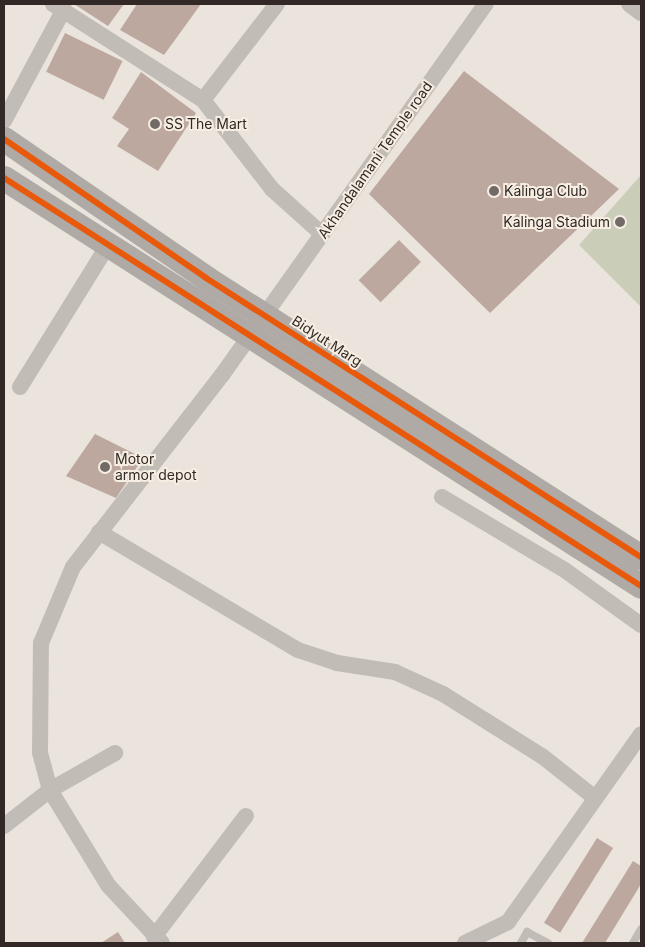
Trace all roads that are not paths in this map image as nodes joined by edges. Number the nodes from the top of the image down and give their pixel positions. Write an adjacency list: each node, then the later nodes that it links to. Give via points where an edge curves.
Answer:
1 (277, 4): 6 (street)
2 (486, 4): 10 (street, Akhandalamani Temple road)
3 (629, 4): 5 (street)
4 (58, 6): 6 (street); 7 (street)
5 (641, 13)
6 (203, 100): 10 (street, via 272,189)
7 (4, 121)
8 (4, 139): 12 (main road, Bidyut Marg)
9 (4, 178): 11 (main road)
10 (322, 234): 12 (street, Akhandalamani Temple road)
11 (108, 245): 13 (main road); 14 (street)
12 (264, 316): 13 (street, Akhandalamani Temple road); 17 (main road, Bidyut Marg)
13 (250, 337): 16 (street, Akhandalamani Temple road); 18 (main road)
14 (20, 387)
15 (442, 497): 19 (street, via 566,572)
16 (98, 532): 22 (street, Akhandalamani Temple road, via 73,567 41,643 40,752); 23 (street, via 298,650 337,663 395,672 436,690 542,756)
17 (641, 557)
18 (641, 586)
19 (641, 625)
20 (641, 734): 23 (street)
21 (115, 753): 22 (street)
22 (50, 790): 25 (street); 27 (street, Akhandalamani Temple road, via 108,885)
23 (594, 797): 28 (street, via 508,922)
24 (246, 816): 27 (street)
25 (4, 826)
26 (641, 930): 31 (lane)
27 (158, 940)
28 (465, 943)
29 (521, 943): 30 (lane, via 527,932)
30 (548, 943)
31 (633, 943)

